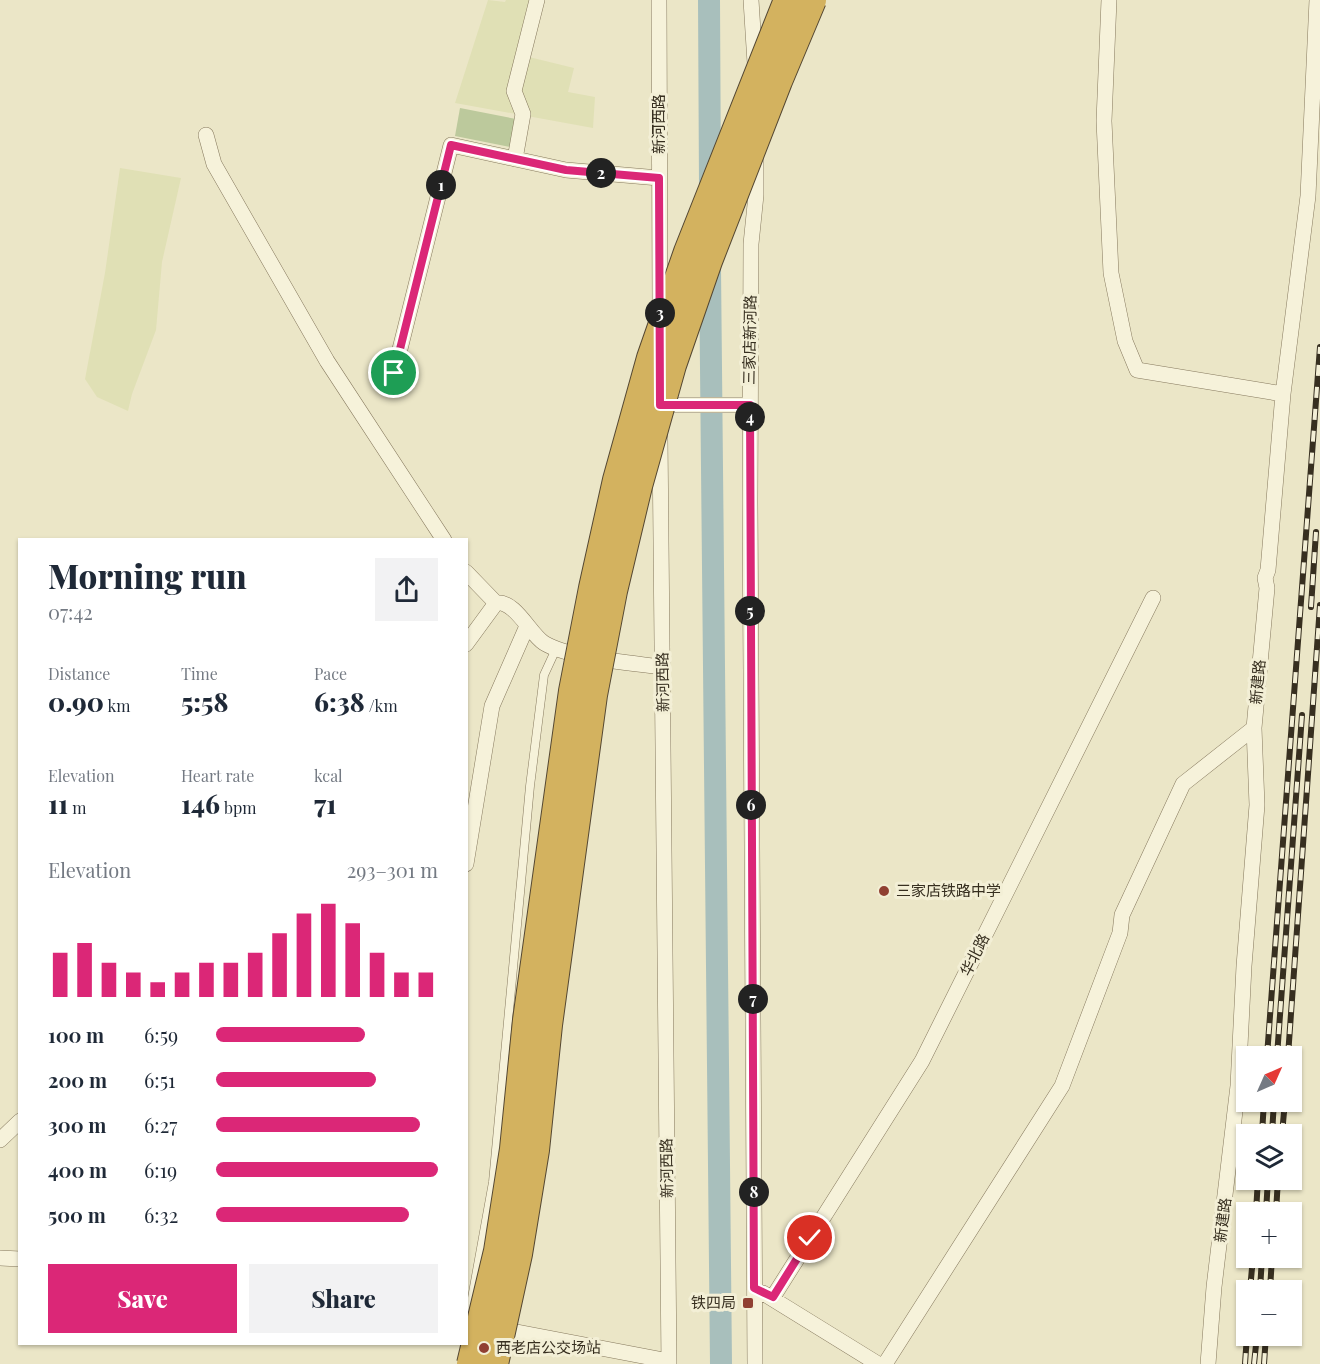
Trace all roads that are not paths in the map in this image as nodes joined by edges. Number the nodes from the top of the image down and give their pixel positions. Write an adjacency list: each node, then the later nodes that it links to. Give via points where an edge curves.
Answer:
1 (537, 0): 9 (street, via 514,91 523,114)
2 (659, 0): 10 (street, 新河西路)
3 (751, 0): 14 (street, 三家店新河路, via 756,195)
4 (788, 0): 35 (highway, bridge, via 688,252 651,358 617,480 573,691 498,1251)
5 (812, 0): 36 (highway, bridge, via 708,261 672,365 613,591 593,695 535,1150)
6 (1108, 0): 12 (street, via 1104,121 1111,273 1125,341 1137,370)
7 (1317, 0): 12 (street, 新建路, via 1308,196)
8 (206, 135): 15 (street, via 214,164 327,361)
9 (515, 159): 10 (street, via 566,170); 11 (street, via 451,145)
10 (659, 178): 13 (street, 新河西路)
11 (394, 373)
12 (1283, 394): 24 (street, 新建路)
13 (660, 405): 14 (street); 23 (street, 新河西路)
14 (750, 405): 31 (street, 三家店新河路)
15 (443, 538)
16 (468, 574): 18 (street)
17 (1153, 598): 32 (street, 华北路, via 922,1061)
18 (496, 603): 19 (street, via 511,608); 20 (street)
19 (527, 626): 21 (street, via 543,643); 25 (street, via 492,706)
20 (468, 641)
21 (556, 649): 22 (street); 33 (lane, via 544,675 493,1182)
22 (604, 658): 23 (street); 26 (lane, via 587,767)
23 (662, 667): 34 (street, 新河西路)
24 (1254, 728): 39 (street, via 1183,784 1122,915 1120,933 1062,1086); 40 (street, 新建路, via 1257,805 1238,1086)
25 (468, 852)
26 (566, 957)
27 (18, 1123): 28 (street)
28 (0, 1140)
29 (0, 1258): 30 (street)
30 (18, 1258)
31 (754, 1288): 32 (street); 37 (street, 三家店新河路)
32 (773, 1297): 38 (street)
33 (468, 1318): 34 (street)
34 (669, 1362)
35 (471, 1364)
36 (494, 1364)
37 (755, 1364)
38 (878, 1364)
39 (885, 1364)
40 (1208, 1364)

